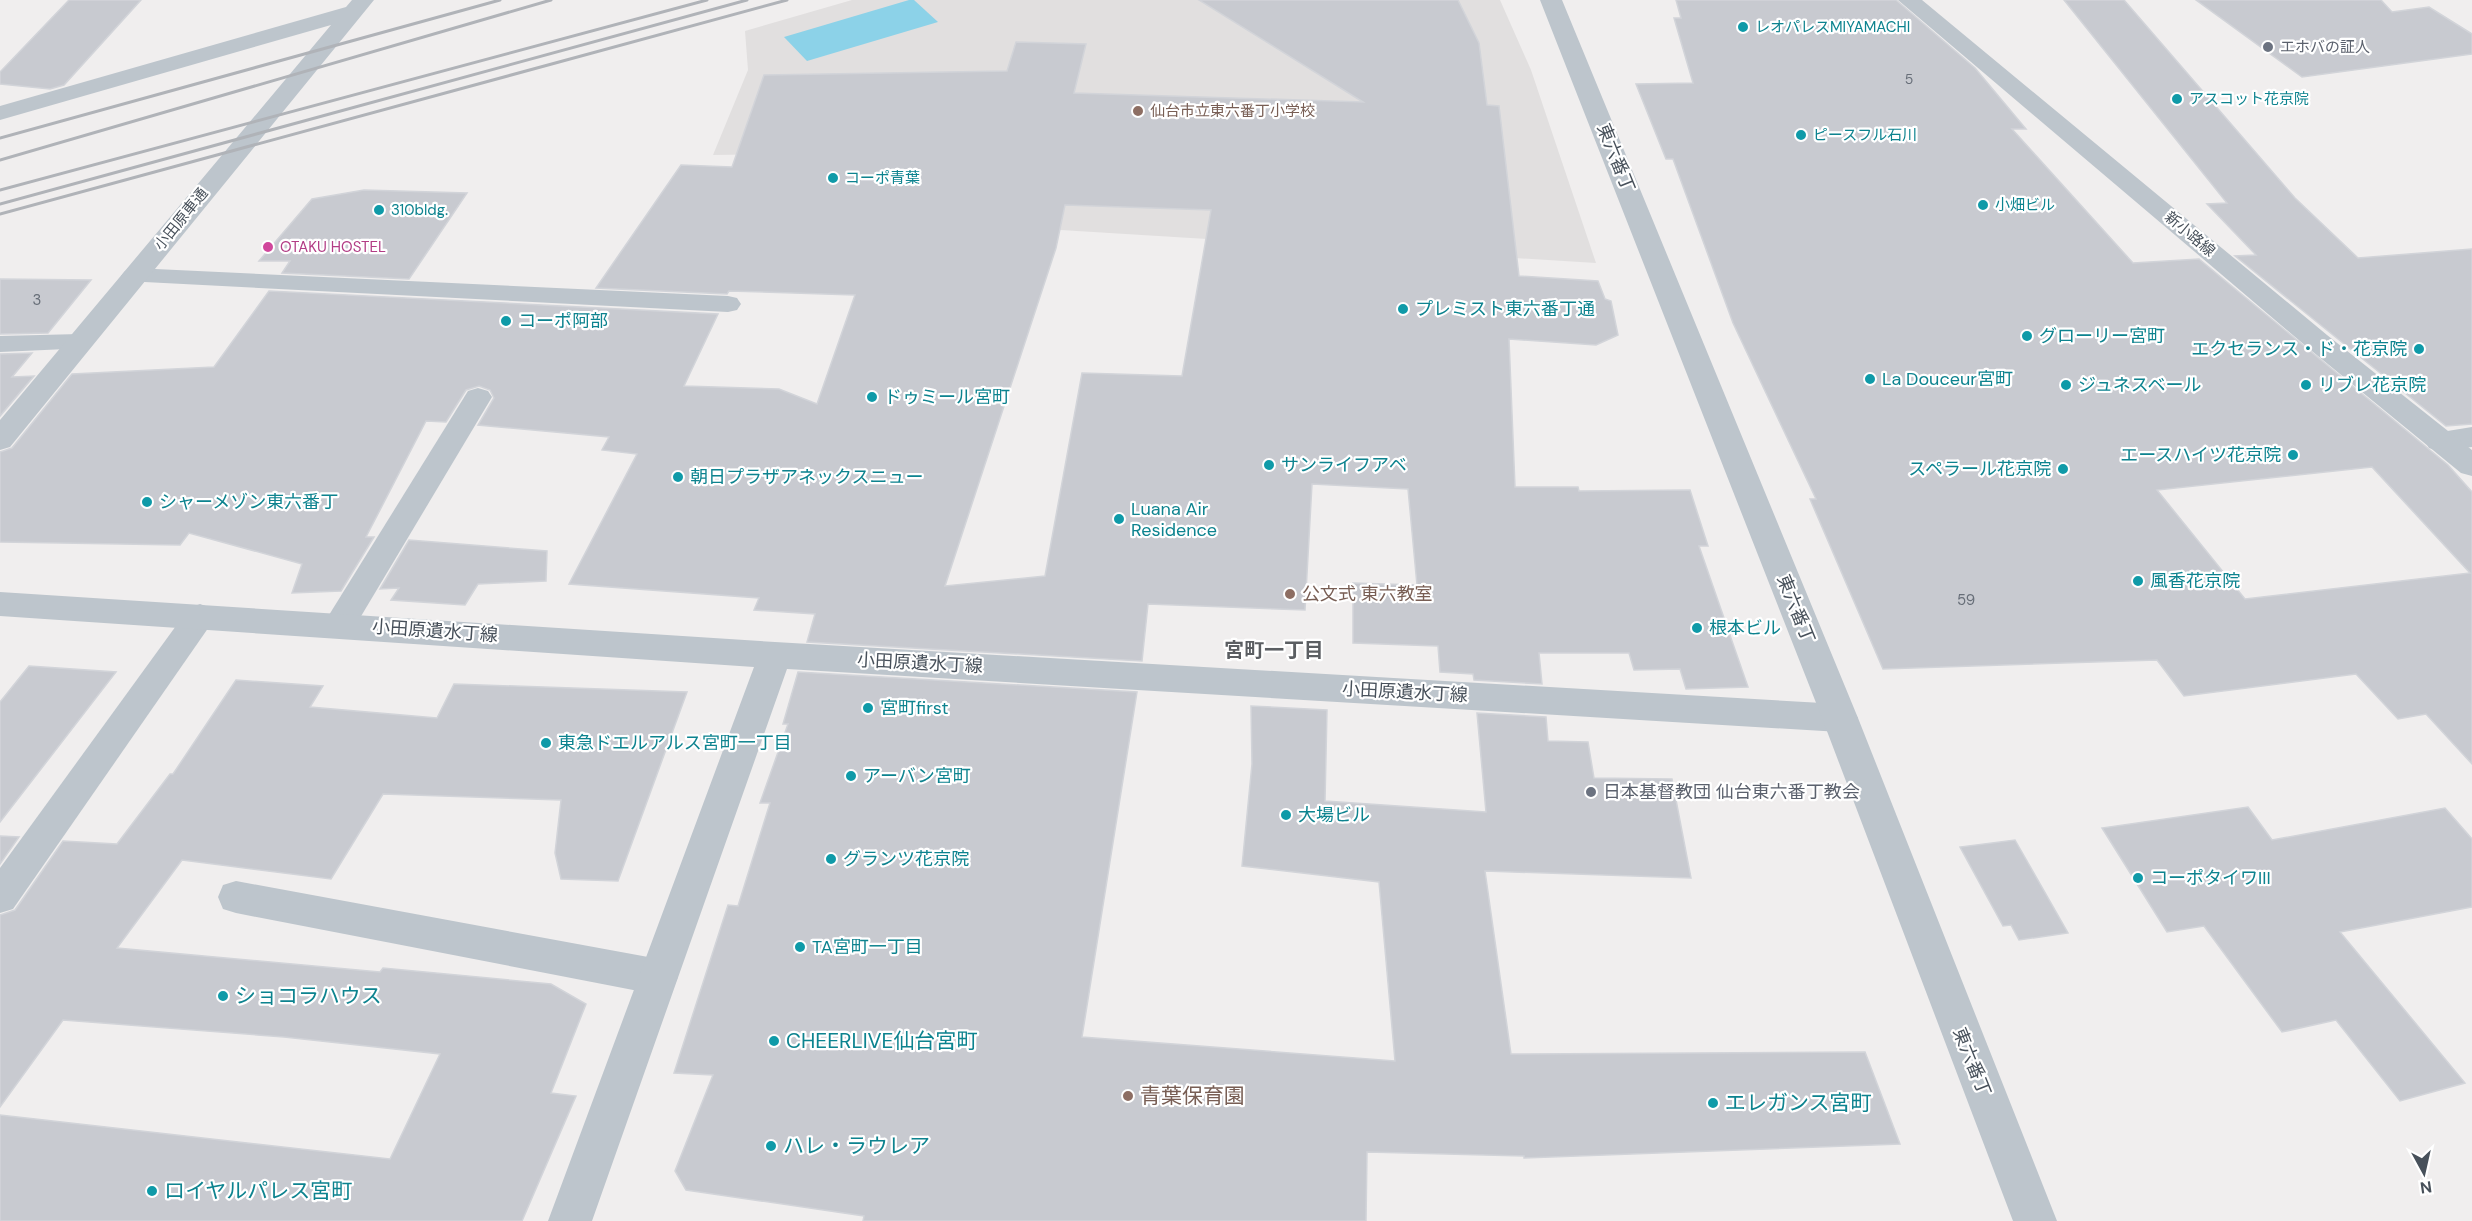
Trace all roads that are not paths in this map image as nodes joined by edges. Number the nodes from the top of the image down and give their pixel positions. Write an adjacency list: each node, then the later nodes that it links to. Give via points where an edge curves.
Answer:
1 (1551, 0): 18 (street, 東六番丁)
2 (1910, 0): 12 (street, 新小路線)
3 (358, 6): 4 (street); 5 (street, 小田原車通)
4 (0, 113)
5 (134, 276): 6 (lane); 7 (street, 小田原車通)
6 (728, 304)
7 (80, 342): 8 (lane); 11 (street, 小田原車通)
8 (0, 344)
9 (478, 397): 16 (lane)
10 (2472, 437): 12 (lane)
11 (0, 440)
12 (2439, 441): 13 (street, 新小路線)
13 (2472, 466)
14 (0, 604): 15 (street, 小田原遺水丁線)
15 (200, 616): 16 (street, 小田原遺水丁線); 19 (lane)
16 (340, 624): 17 (street, 小田原遺水丁線)
17 (776, 655): 18 (street, 小田原遺水丁線); 21 (street)
18 (1840, 718): 23 (street, 東六番丁)
19 (0, 897)
20 (236, 897): 21 (lane)
21 (658, 977): 22 (street)
22 (570, 1221)
23 (2035, 1221)

